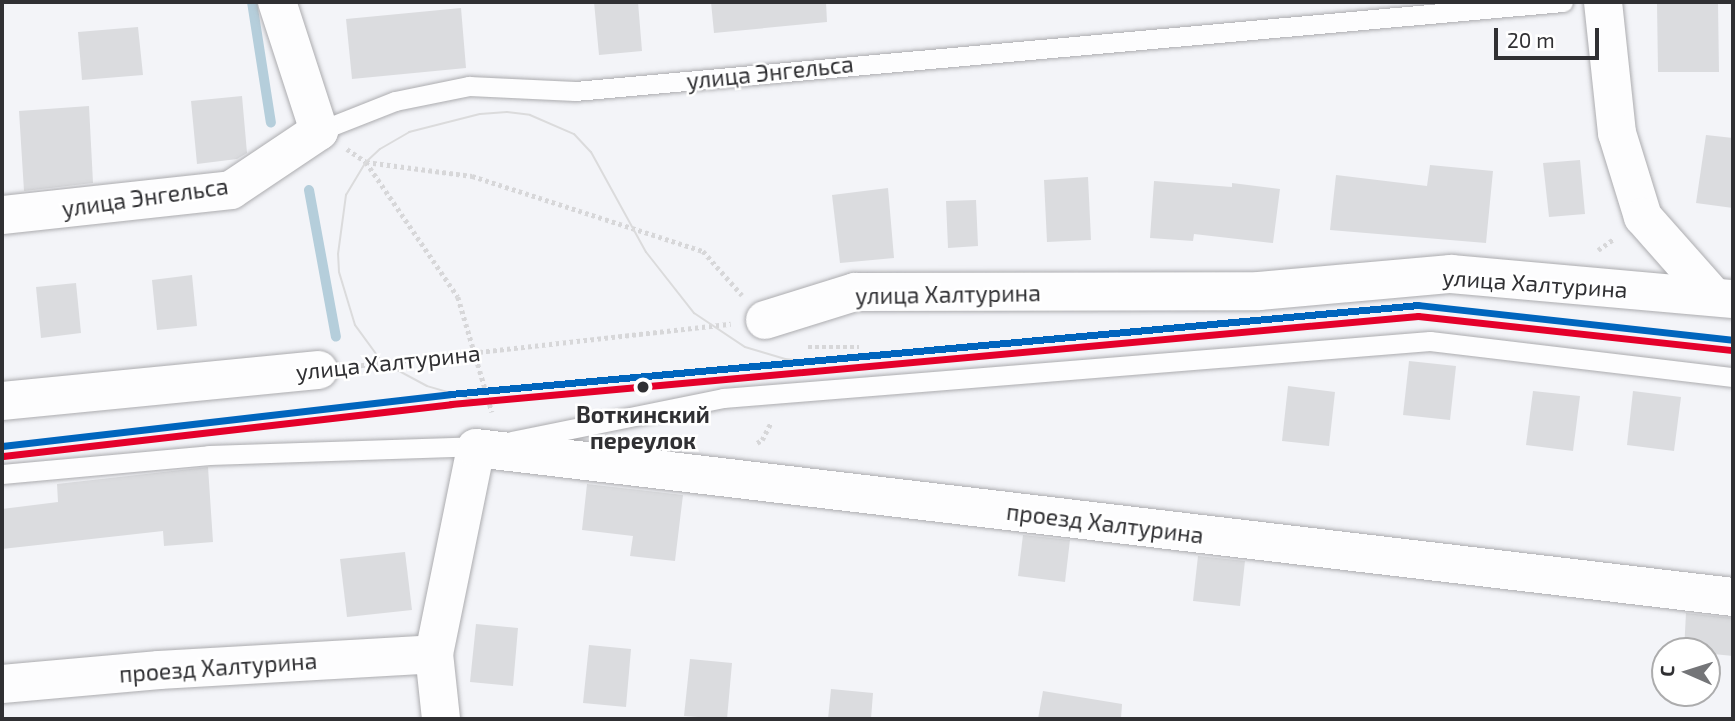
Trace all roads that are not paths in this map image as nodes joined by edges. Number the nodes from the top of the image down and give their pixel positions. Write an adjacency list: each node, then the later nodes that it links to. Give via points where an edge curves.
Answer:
1 (277, 2): 4 (street)
2 (1563, 2): 4 (lane, улица Энгельса, via 575,91 469,86 395,101)
3 (1602, 2): 6 (street, via 1617,133 1643,218)
4 (319, 131): 5 (street, улица Энгельса, via 231,190)
5 (2, 215)
6 (1723, 297): 7 (street, улица Халтурина, via 1451,274 1259,291 855,292)
7 (765, 320)
8 (318, 370): 10 (street, улица Халтурина)
9 (1733, 377): 11 (lane, via 1430,341 723,398)
10 (2, 401)
11 (476, 448): 12 (lane, via 209,455); 13 (street, проезд Халтурина); 14 (street)
12 (2, 474)
13 (1733, 597)
14 (434, 654): 15 (street, проезд Халтурина); 16 (street)
15 (2, 684)
16 (441, 719)

